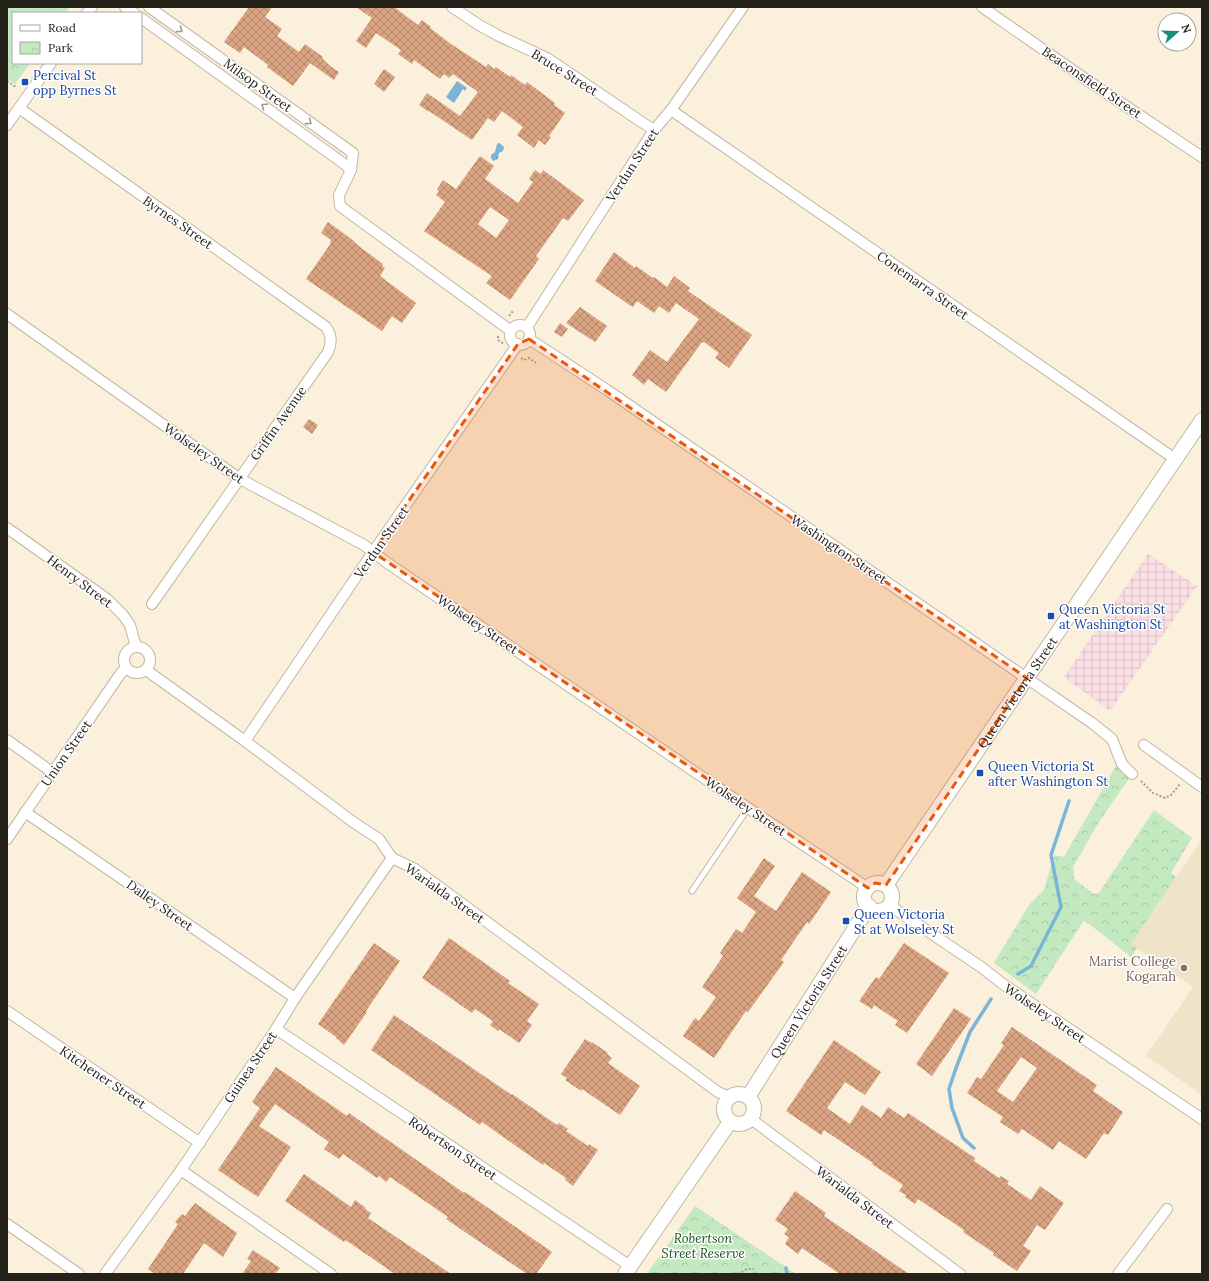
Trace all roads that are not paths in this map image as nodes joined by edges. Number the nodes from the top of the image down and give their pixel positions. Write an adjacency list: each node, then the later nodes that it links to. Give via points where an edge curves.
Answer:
1 (149, 7): 12 (street, Milsop Street, one-way to 12, via 353,154)
2 (452, 7): 10 (street, Bruce Street, via 499,36 547,58)
3 (743, 7): 8 (street, Verdun Street)
4 (982, 7): 11 (street, Beaconsfield Street)
5 (142, 19): 12 (street, Milsop Street, one-way to 5)
6 (50, 64): 7 (street)
7 (19, 108): 9 (street); 16 (street, Byrnes Street, via 326,327)
8 (671, 110): 10 (street, Verdun Street); 20 (street, Conemarra Street)
9 (7, 125)
10 (654, 130): 14 (street, Verdun Street)
11 (1202, 157)
12 (351, 170): 15 (street, Milsop Street, via 339,195 340,206)
13 (7, 314): 21 (street, Wolseley Street)
14 (527, 326): 15 (street, via 516,325); 17 (street, via 530,332)
15 (511, 331): 18 (street, via 510,337)
16 (331, 339): 21 (street, Griffin Avenue, via 328,352)
17 (529, 339): 18 (street, via 524,344); 28 (street, Washington Street)
18 (518, 344): 23 (street, Verdun Street)
19 (1202, 420): 20 (main road, Queen Victoria Street)
20 (1175, 460): 28 (main road, Queen Victoria Street)
21 (240, 479): 23 (street, Wolseley Street); 24 (street, Griffin Avenue)
22 (7, 528): 25 (street, Henry Street, via 107,599 123,614 130,625)
23 (373, 552): 30 (street, Verdun Street); 35 (street, Wolseley Street)
24 (152, 604)
25 (136, 647): 26 (street, via 126,653); 27 (street, via 144,649 149,655 150,663)
26 (126, 668): 27 (street, via 137,674); 32 (street, Union Street)
27 (146, 670): 30 (street, Warialda Street)
28 (1027, 678): 33 (street, Washington Street, via 1111,737 1122,764); 39 (main road, Queen Victoria Street)
29 (7, 740): 32 (street)
30 (245, 741): 38 (street, Warialda Street, via 379,839)
31 (1144, 745): 34 (street)
32 (52, 772): 36 (street, Union Street)
33 (1132, 774)
34 (1202, 787)
35 (748, 808): 40 (street, Wolseley Street); 41 (lane)
36 (25, 812): 37 (street, Union Street); 44 (street, Dalley Street)
37 (7, 839)
38 (392, 858): 44 (street, Guinea Street); 47 (street, Warialda Street, via 415,869 718,1092)
39 (886, 886): 40 (main road, via 878,883); 42 (main road, via 892,894)
40 (868, 888): 43 (main road, via 865,898)
41 (692, 891)
42 (889, 905): 43 (main road, via 878,910); 50 (street, Wolseley Street)
43 (869, 906): 48 (main road, Queen Victoria Street)
44 (295, 998): 46 (street, Guinea Street)
45 (7, 1011): 52 (street, Kitchener Street)
46 (276, 1029): 52 (street, Guinea Street); 56 (street, Robertson Street)
47 (729, 1097): 48 (main road, via 734,1094); 51 (main road, via 723,1109)
48 (748, 1097): 49 (main road, via 754,1105)
49 (751, 1119): 51 (main road, via 740,1125); 60 (street, Warialda Street)
50 (1202, 1119)
51 (730, 1122): 56 (main road)
52 (200, 1143): 53 (street, Guinea Street)
53 (181, 1170): 57 (street); 59 (street, Guinea Street)
54 (1167, 1209): 61 (street)
55 (7, 1224): 58 (street)
56 (628, 1270)
57 (324, 1272)
58 (79, 1274)
59 (105, 1274)
60 (960, 1274)
61 (1118, 1274)

